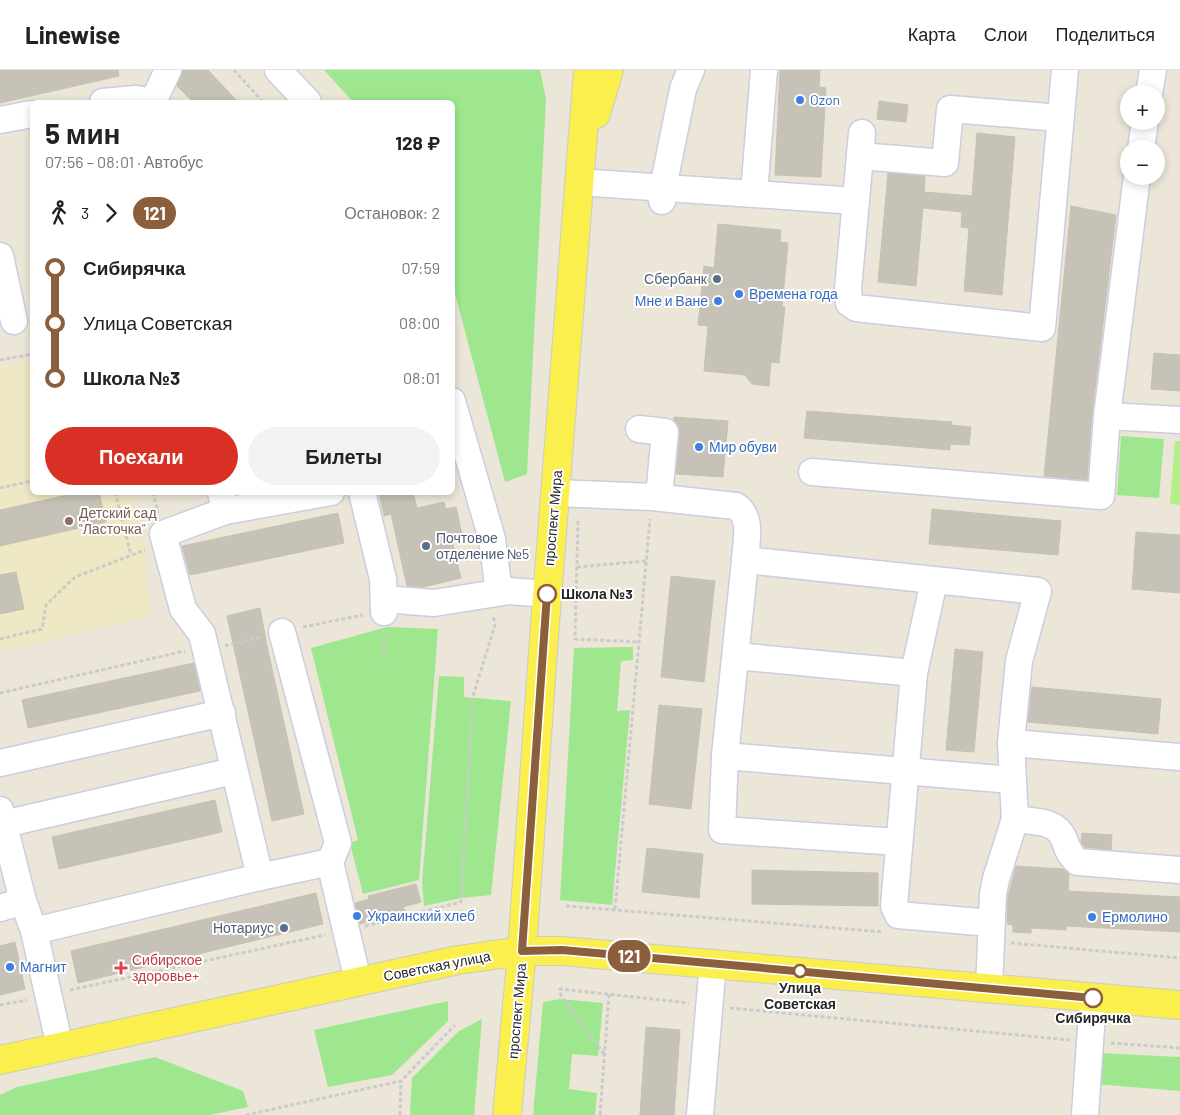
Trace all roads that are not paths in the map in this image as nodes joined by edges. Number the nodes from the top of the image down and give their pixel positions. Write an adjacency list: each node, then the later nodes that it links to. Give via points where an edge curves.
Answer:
1 (168, 70): 13 (lane)
2 (278, 70): 14 (lane)
3 (570, 70): 18 (main road)
4 (588, 70): 18 (main road, проспект Мира)
5 (609, 70): 18 (main road)
6 (691, 70): 21 (lane, via 683,89)
7 (764, 70): 20 (lane)
8 (1065, 70): 16 (lane)
9 (1153, 70): 10 (lane)
10 (1150, 85)
11 (125, 100): 12 (lane)
12 (142, 100)
13 (154, 100)
14 (306, 100)
15 (30, 114): 17 (lane)
16 (1060, 118): 22 (lane, via 950,109 945,163 861,144); 22 (lane, via 1042,328 856,308 848,303)
17 (0, 120)
18 (579, 176): 21 (lane); 30 (main road, проспект Мира)
19 (1135, 185): 26 (lane)
20 (754, 193): 21 (lane); 22 (lane)
21 (662, 195)
22 (856, 201)
23 (0, 256): 24 (lane)
24 (14, 321)
25 (455, 411): 37 (lane, via 492,538)
26 (1107, 416): 27 (lane); 29 (lane, via 1101,496)
27 (1180, 420)
28 (639, 429): 33 (lane, via 665,432)
29 (812, 472)
30 (556, 493): 33 (lane); 38 (main road, проспект Мира)
31 (299, 495): 34 (lane)
32 (363, 495): 37 (lane, via 383,579 384,606 434,603)
33 (656, 497): 35 (lane, via 736,506 748,520)
34 (223, 502): 42 (lane, via 163,534 183,609 202,634)
35 (745, 560): 36 (lane); 40 (lane)
36 (934, 581): 41 (lane); 43 (lane, via 1038,591 1018,661)
37 (493, 593): 38 (lane)
38 (547, 594): 59 (main road, проспект Мира)
39 (282, 632): 53 (lane, via 338,843)
40 (736, 656): 41 (lane); 44 (lane)
41 (914, 673): 48 (lane)
42 (222, 713): 46 (lane); 47 (lane)
43 (1011, 743): 45 (lane); 49 (lane)
44 (725, 756): 48 (lane); 52 (lane, via 722,830)
45 (1180, 757)
46 (0, 763)
47 (233, 771): 50 (lane); 55 (lane)
48 (905, 771): 49 (lane); 52 (lane)
49 (1012, 780): 51 (lane)
50 (2, 817): 56 (lane)
51 (1014, 819): 54 (lane, via 1052,824 1061,832 1070,856 1078,862); 58 (lane, via 996,879)
52 (898, 842): 58 (lane, via 894,906 898,915)
53 (330, 862): 55 (lane); 61 (lane)
54 (1180, 870)
55 (260, 877): 57 (lane)
56 (11, 904): 57 (lane)
57 (34, 930): 65 (lane)
58 (991, 932): 62 (lane)
59 (522, 951): 60 (main road, Советская улица, via 562,950); 61 (main road, Советская улица, via 458,960); 67 (main road, проспект Мира)
60 (712, 963): 62 (main road, Советская улица); 68 (lane)
61 (358, 981): 65 (main road, Советская улица)
62 (989, 988): 63 (main road, Советская улица)
63 (1093, 998): 64 (main road, Советская улица); 69 (lane)
64 (1180, 1005)
65 (60, 1047): 66 (main road, Советская улица)
66 (0, 1060)
67 (507, 1115)
68 (700, 1115)
69 (1085, 1115)

